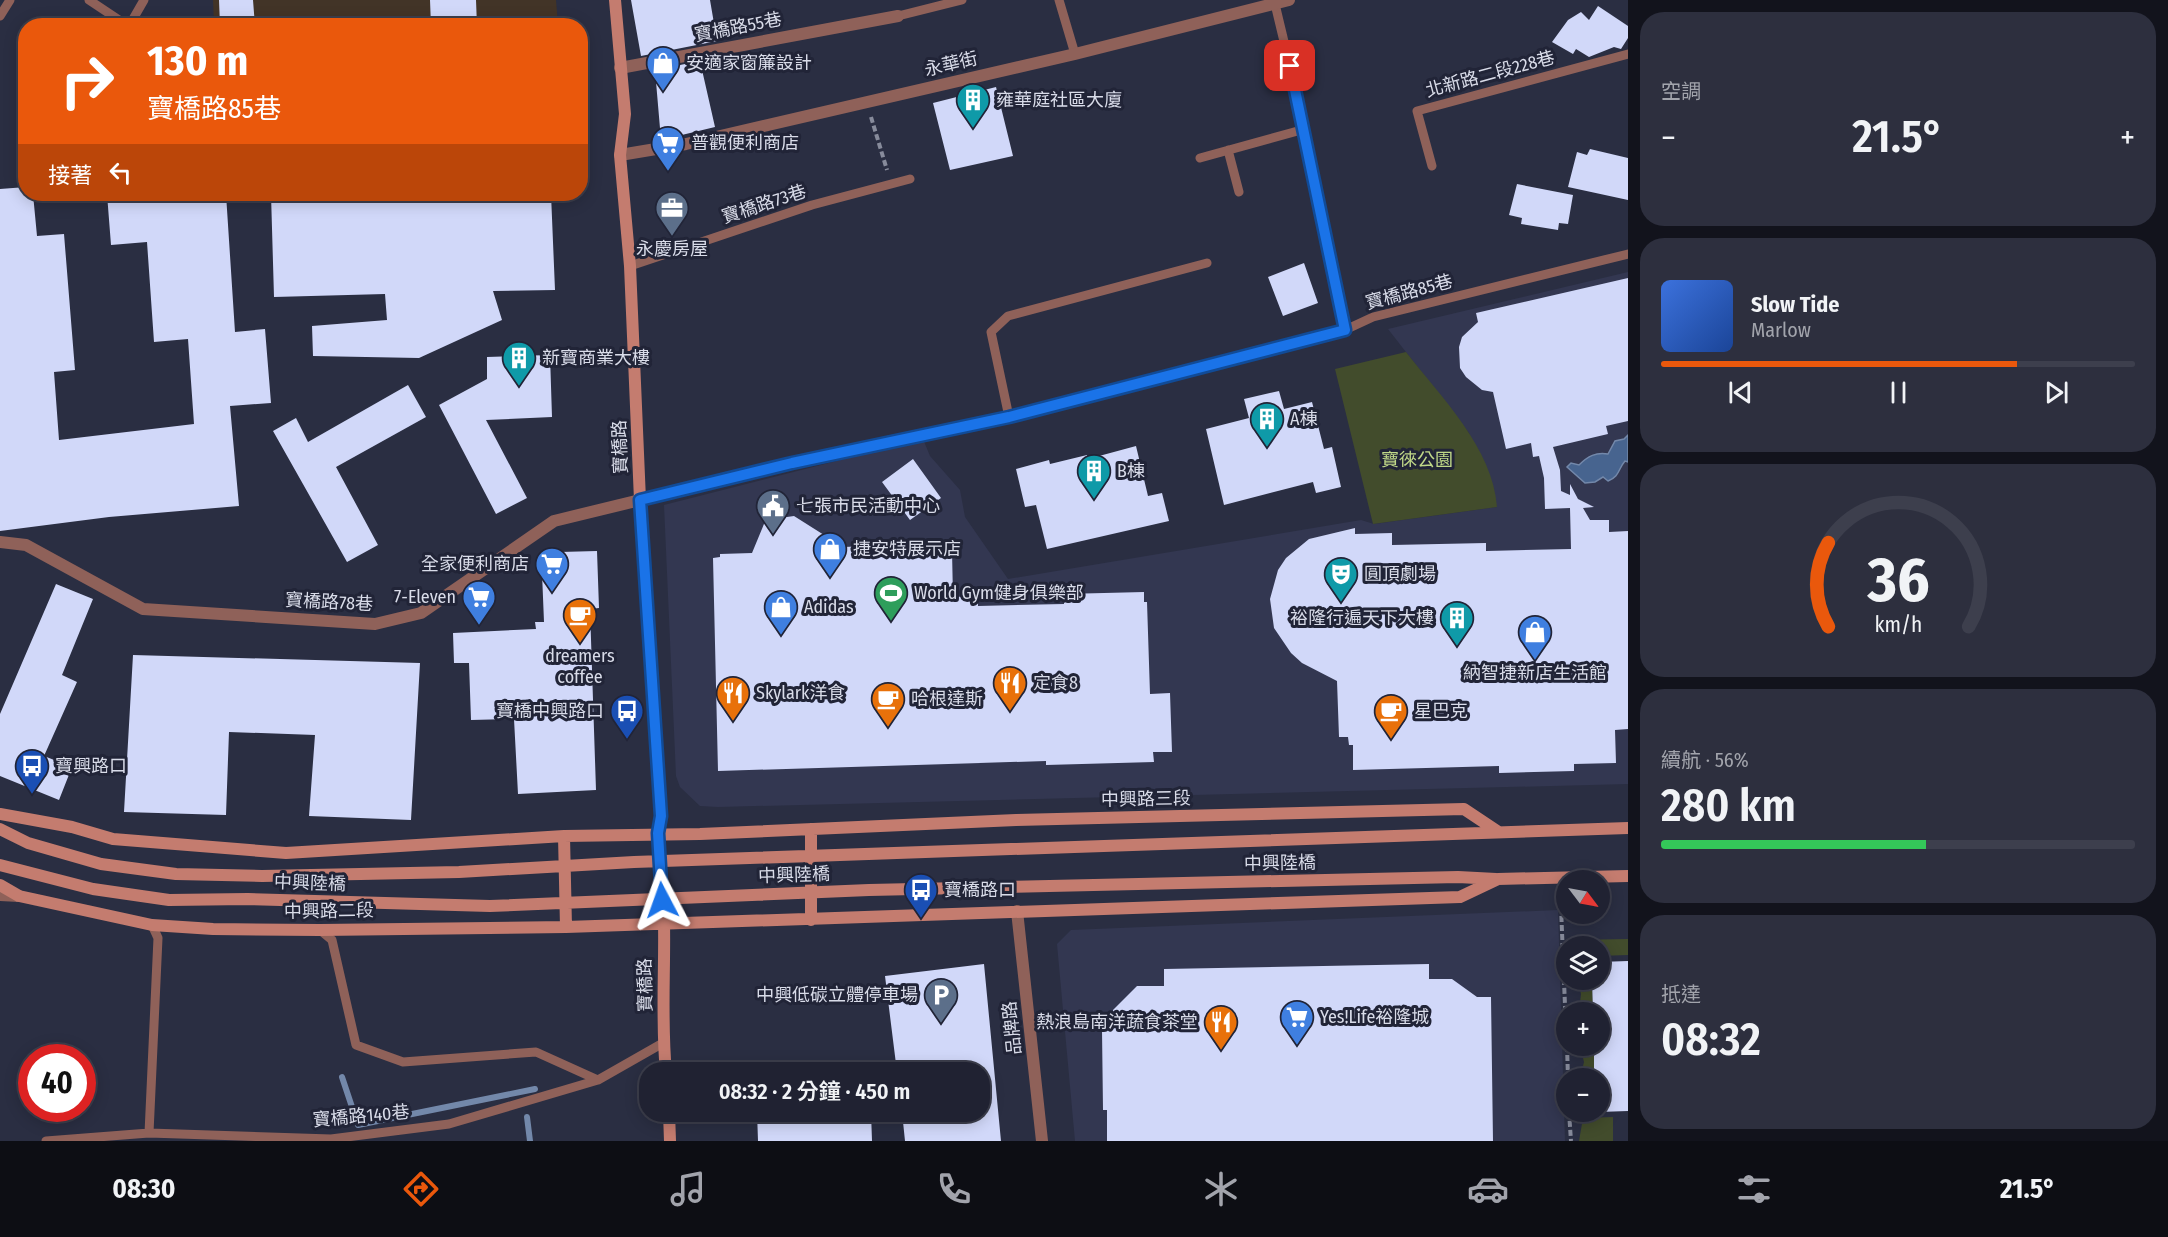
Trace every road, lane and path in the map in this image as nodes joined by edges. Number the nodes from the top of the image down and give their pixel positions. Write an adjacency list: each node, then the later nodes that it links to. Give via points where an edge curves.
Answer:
1 (10, 0): 9 (lane)
2 (89, 0): 11 (lane)
3 (144, 0): 12 (lane)
4 (615, 0): 15 (street, 寶橋路)
5 (962, 0): 10 (lane)
6 (1059, 0): 13 (lane)
7 (1289, 0): 8 (street, 永華街)
8 (1275, 4): 13 (street, 永華街); 17 (lane)
9 (0, 16)
10 (898, 16): 15 (street, 寶橋路55巷)
11 (116, 18)
12 (133, 18)
13 (1075, 54): 16 (street, 永華街)
14 (1628, 54): 21 (lane, 北新路二段228巷, via 1417,111)
15 (620, 68): 19 (street, 寶橋路, via 625,114)
16 (866, 102): 19 (street, 永華街, via 686,144); 23 (path)
17 (1305, 129): 18 (lane); 28 (lane)
18 (1228, 150): 20 (lane); 24 (lane)
19 (620, 155): 27 (street, 寶橋路)
20 (1200, 158)
21 (1432, 166)
22 (910, 179): 23 (lane, 寶橋路73巷)
23 (891, 185): 27 (lane, 寶橋路73巷, via 812,205)
24 (1239, 192)
25 (1628, 254): 28 (lane, 寶橋路85巷, via 1373,316)
26 (1207, 263): 29 (lane, via 1008,316 991,332)
27 (630, 266): 30 (street, 寶橋路)
28 (1345, 330): 29 (lane, 寶橋路85巷)
29 (1009, 417): 30 (lane, 寶橋路85巷)
30 (640, 500): 31 (street, 寶橋路78巷, via 554,521 421,613 375,624 144,609 26,545); 37 (street, 寶橋路, via 661,816)
31 (0, 542)
32 (0, 814): 38 (street, via 72,827 113,840 286,853)
33 (1628, 828): 36 (street)
34 (0, 829): 36 (street, 中興陸橋, via 28,843 101,864 187,875 262,876 459,872 634,862)
35 (811, 829): 36 (street, 中興路三段, via 1464,809); 37 (street, 中興路三段); 46 (street)
36 (1497, 831)
37 (658, 833): 38 (street); 47 (street, 寶橋路)
38 (564, 836): 50 (street)
39 (0, 865): 41 (street, 中興陸橋, via 93,889 169,900 490,906 869,890)
40 (1628, 876): 41 (street)
41 (1498, 879): 45 (street, via 1460,897)
42 (0, 885): 44 (street, 中興路二段)
43 (0, 895): 44 (street)
44 (19, 896): 49 (street, 中興路二段)
45 (1017, 911): 46 (street); 61 (street, 品牌路)
46 (811, 920): 47 (street)
47 (664, 923): 50 (street, 中興路二段); 53 (street, 寶橋路)
48 (1562, 924): 52 (path)
49 (152, 925): 51 (street, 中興路二段); 58 (lane, via 158,938)
50 (566, 927): 51 (street, 中興路二段)
51 (320, 930): 55 (lane, via 332,940 356,1045 403,1062 536,1052)
52 (1565, 1002)
53 (663, 1043): 54 (street, 寶橋路); 55 (lane, 寶橋路140巷)
54 (665, 1062)
55 (598, 1080): 58 (lane, 寶橋路140巷, via 449,1124 331,1139)
56 (669, 1122): 60 (street)
57 (1570, 1122): 62 (path)
58 (149, 1133): 59 (lane, 寶橋路140巷)
59 (46, 1141)
60 (670, 1141)
61 (1042, 1141)
62 (1571, 1141)

